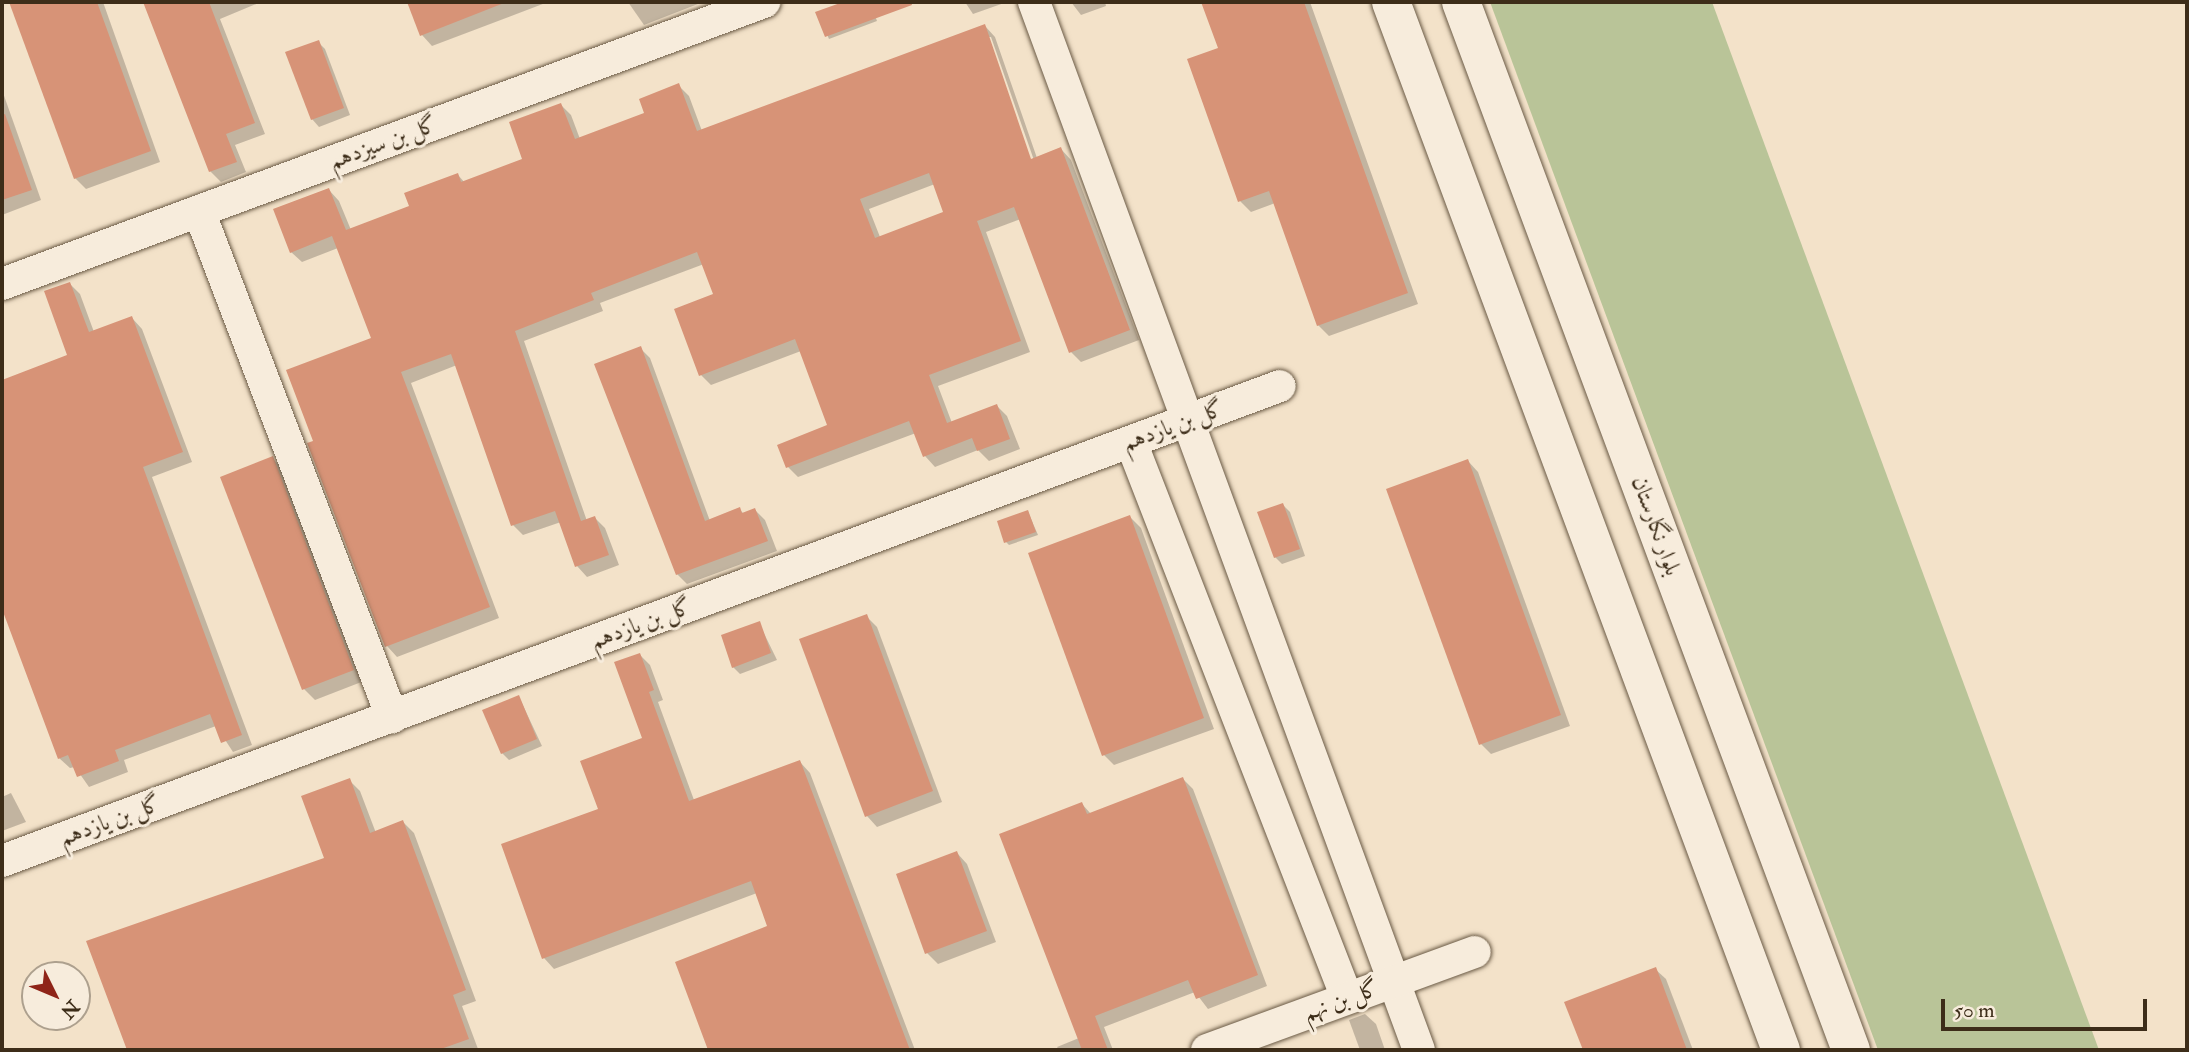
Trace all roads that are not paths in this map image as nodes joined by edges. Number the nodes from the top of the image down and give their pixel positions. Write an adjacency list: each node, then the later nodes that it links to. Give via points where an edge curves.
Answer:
1 (764, 2): 5 (street, گل بن سیزدهم)
2 (1034, 2): 8 (street)
3 (1391, 2): 17 (street)
4 (1461, 2): 18 (street, بلوار نگارستان)
5 (199, 211): 6 (street, گل بن سیزدهم); 10 (street)
6 (2, 284)
7 (1280, 386): 8 (street, گل بن یازدهم)
8 (1189, 421): 9 (street, گل بن یازدهم); 13 (street)
9 (1131, 442): 10 (street, گل بن یازدهم); 14 (street)
10 (392, 717): 11 (street, گل بن یازدهم)
11 (2, 861)
12 (1475, 952): 13 (street, گل بن نهم)
13 (1394, 981): 14 (street, گل بن نهم); 16 (street)
14 (1347, 998): 15 (street, گل بن نهم)
15 (1207, 1050)
16 (1419, 1050)
17 (1781, 1050)
18 (1851, 1050)

